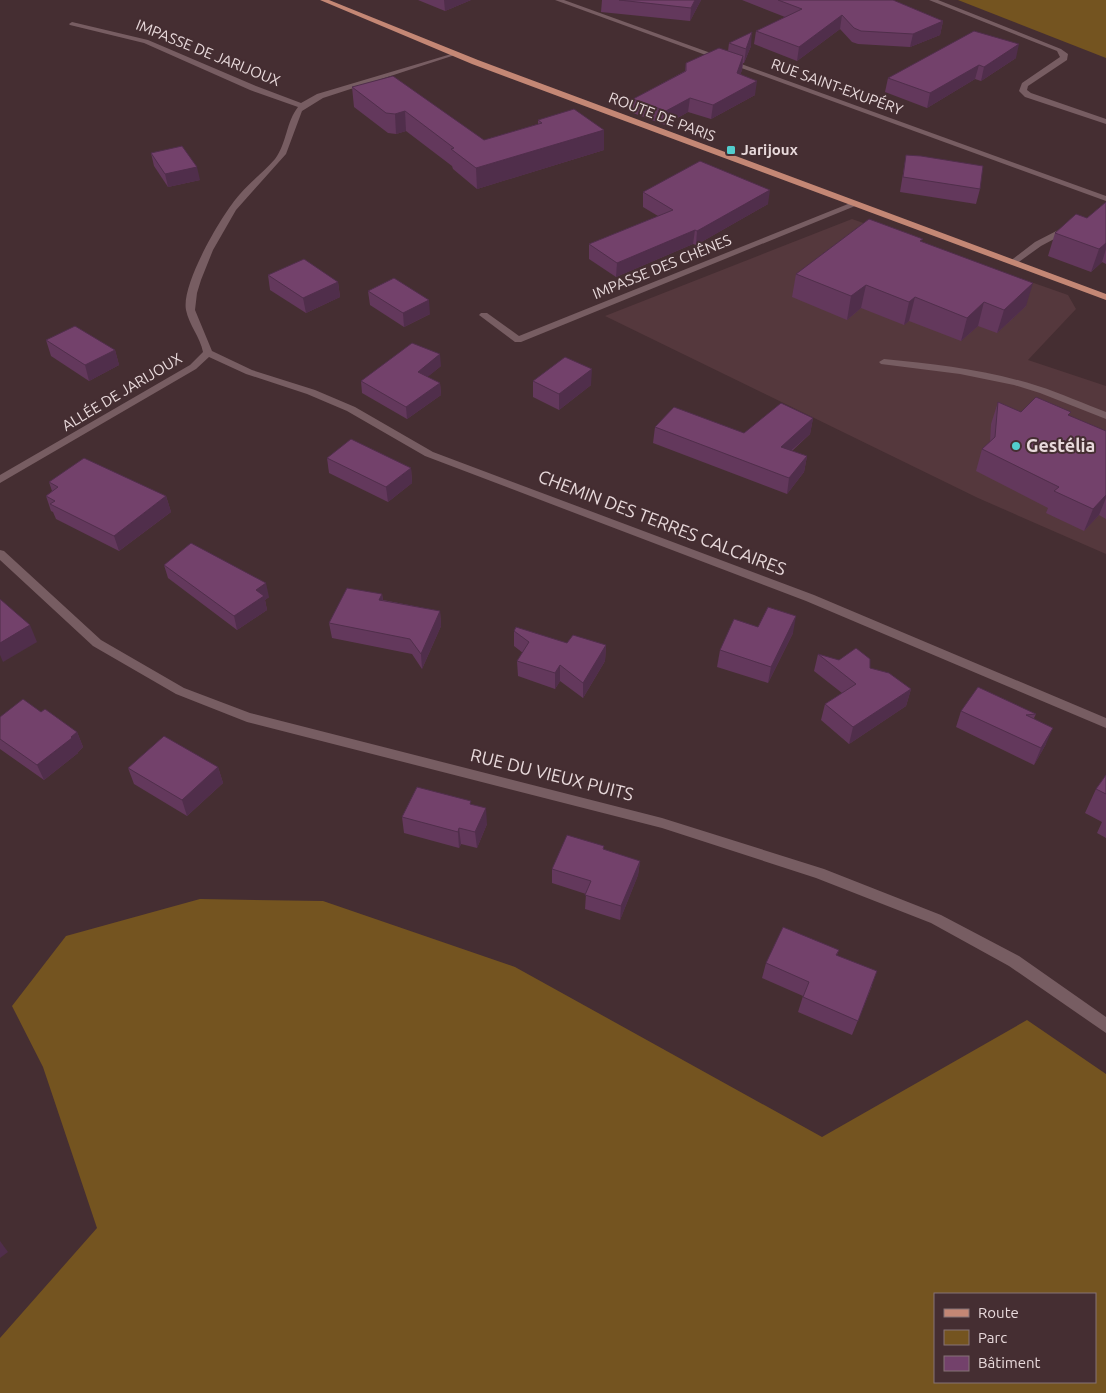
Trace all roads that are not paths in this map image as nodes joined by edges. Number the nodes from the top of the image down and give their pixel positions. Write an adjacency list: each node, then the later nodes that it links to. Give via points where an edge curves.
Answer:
1 (323, 0): 5 (main road, ROUTE DE PARIS)
2 (558, 0): 8 (street, RUE SAINT-EXUPÉRY)
3 (932, 0): 7 (street, via 1059,50 1064,58 1025,85 1023,91)
4 (72, 24): 6 (street, IMPASSE DE JARIJOUX, via 146,41)
5 (456, 53): 6 (street, via 320,96); 9 (main road, ROUTE DE PARIS)
6 (303, 106): 14 (street, ALLÉE DE JARIJOUX, via 281,155 238,201 193,287 190,306)
7 (1106, 122)
8 (1106, 199)
9 (856, 204): 11 (main road, ROUTE DE PARIS); 13 (street, IMPASSE DES CHÊNES, via 518,340)
10 (1080, 222): 11 (street, via 1038,244)
11 (1013, 262): 12 (main road, ROUTE DE PARIS)
12 (1106, 297)
13 (484, 315)
14 (208, 353): 17 (street, ALLÉE DE JARIJOUX, via 193,366); 19 (street, CHEMIN DES TERRES CALCAIRES, via 249,372 351,409 429,454 810,598)
15 (884, 362): 16 (street, via 996,378 1035,388)
16 (1106, 416)
17 (0, 480)
18 (0, 554): 20 (street, RUE DU VIEUX PUITS, via 97,643 180,691 247,716 662,823 819,872 954,928 1014,961)
19 (1106, 723)
20 (1106, 1026)

